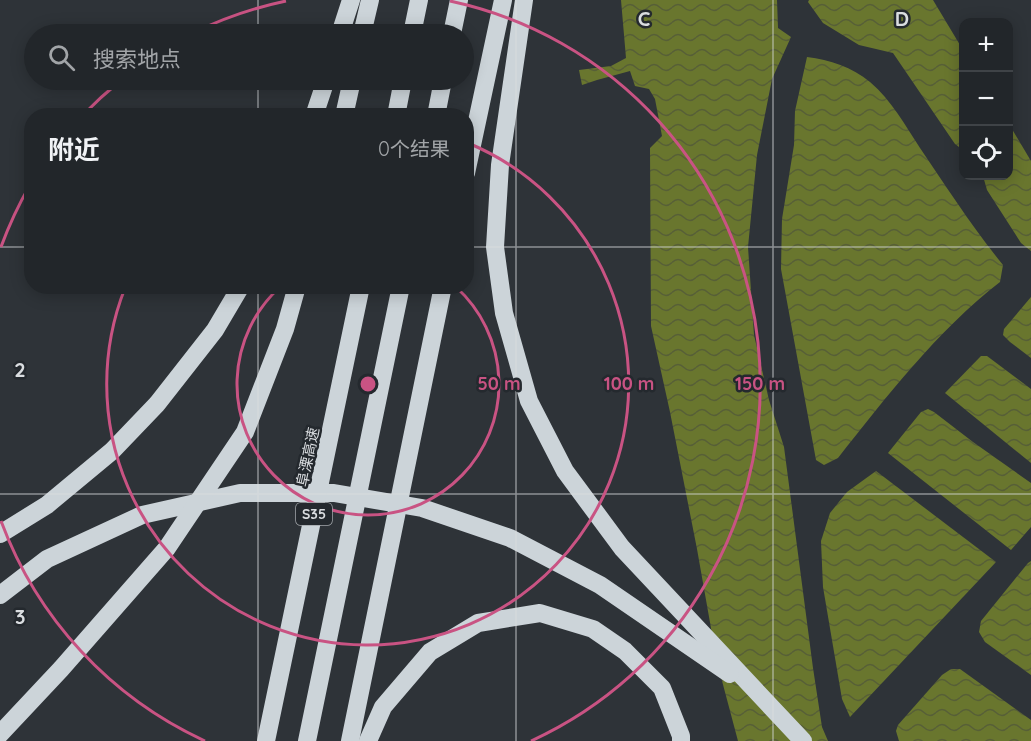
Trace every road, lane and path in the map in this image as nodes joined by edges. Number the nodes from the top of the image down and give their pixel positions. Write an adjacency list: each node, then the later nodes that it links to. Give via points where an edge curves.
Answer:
1 (351, 0): 7 (highway)
2 (370, 0): 8 (highway)
3 (419, 0): 9 (highway)
4 (459, 0): 10 (highway)
5 (502, 0): 19 (highway)
6 (524, 0): 27 (highway, via 500,165 495,247 504,313 529,401 565,471 622,548)
7 (343, 24)
8 (364, 24)
9 (414, 24)
10 (454, 24)
11 (323, 90): 15 (highway)
12 (350, 90): 16 (highway)
13 (401, 90): 17 (highway)
14 (441, 90): 18 (highway)
15 (317, 108)
16 (346, 108)
17 (398, 108)
18 (438, 108)
19 (474, 137)
20 (237, 294): 25 (highway, via 215,330 157,404 112,451 47,505)
21 (295, 294): 28 (highway, bridge, via 245,432 167,548)
22 (359, 294): 29 (highway, 阜溧高速 / S35, bridge)
23 (399, 294): 30 (highway, S35, bridge)
24 (441, 294): 31 (highway, bridge)
25 (0, 534)
26 (0, 595): 27 (highway, via 47,559 142,515 240,493 334,493 422,508 510,538 600,585)
27 (759, 694): 34 (highway)
28 (0, 734)
29 (266, 741)
30 (307, 741)
31 (350, 741)
32 (368, 741): 33 (highway, via 383,707 430,652 478,623 540,613 593,629 625,651 662,688)
33 (681, 741)
34 (803, 741)

